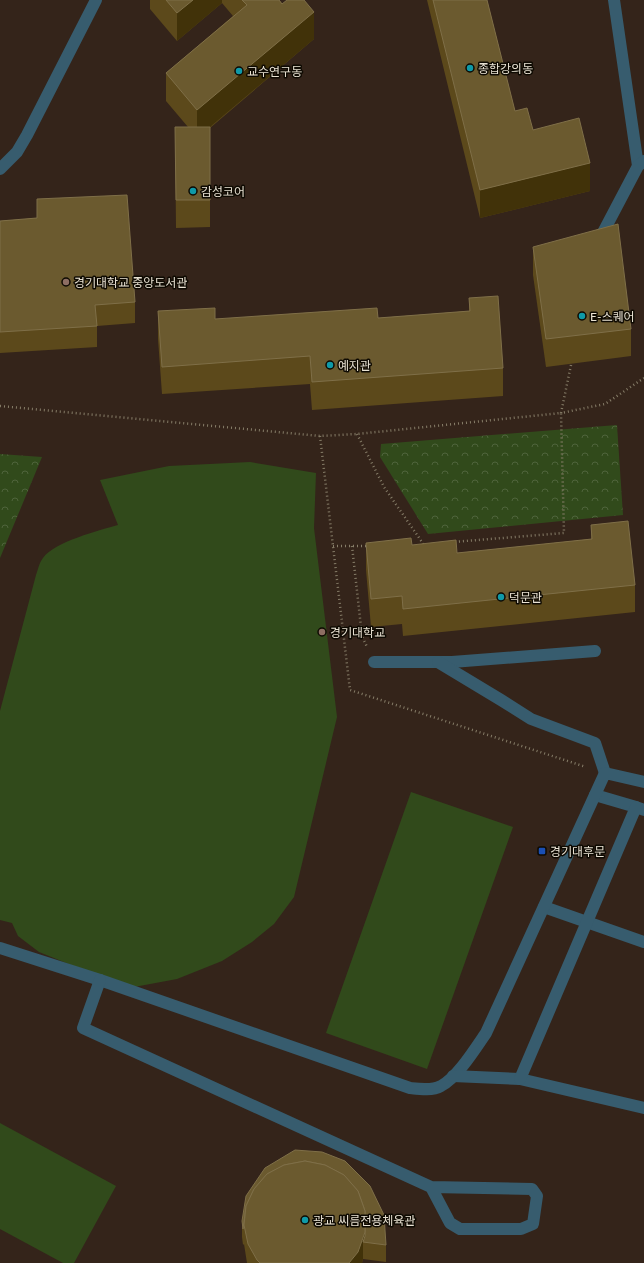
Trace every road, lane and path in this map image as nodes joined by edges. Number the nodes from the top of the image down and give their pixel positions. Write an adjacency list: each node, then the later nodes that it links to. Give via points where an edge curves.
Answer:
1 (96, 0): 4 (lane, via 27,135 17,152)
2 (614, 0): 3 (lane)
3 (641, 164): 5 (lane)
4 (0, 169)
5 (596, 246)
6 (571, 365): 9 (path)
7 (644, 378): 9 (path, via 605,404)
8 (0, 406): 11 (path)
9 (561, 413): 10 (path); 12 (path, via 564,533)
10 (357, 434): 11 (path); 13 (path, via 384,487 424,545)
11 (320, 436): 14 (path)
12 (447, 543)
13 (416, 545)
14 (333, 546): 15 (path); 21 (path, via 350,690)
15 (352, 546): 16 (path); 17 (path)
16 (376, 546)
17 (362, 636)
18 (595, 651): 20 (lane)
19 (374, 662): 20 (lane)
20 (438, 662): 21 (lane, via 531,719 595,743)
21 (605, 773): 22 (lane); 23 (lane)
22 (644, 782)
23 (595, 795): 24 (lane); 25 (lane)
24 (640, 808): 26 (lane)
25 (544, 907): 26 (lane); 30 (lane, via 486,1033)
26 (587, 922): 27 (lane); 31 (lane)
27 (644, 942)
28 (0, 948): 29 (lane)
29 (100, 980): 30 (lane, via 410,1088 426,1089 440,1086); 33 (lane, via 83,1028)
30 (453, 1076): 31 (lane)
31 (520, 1078): 32 (lane)
32 (644, 1108)
33 (431, 1187): 33 (lane, via 450,1223 460,1229 522,1229 533,1224 537,1196 532,1189)

